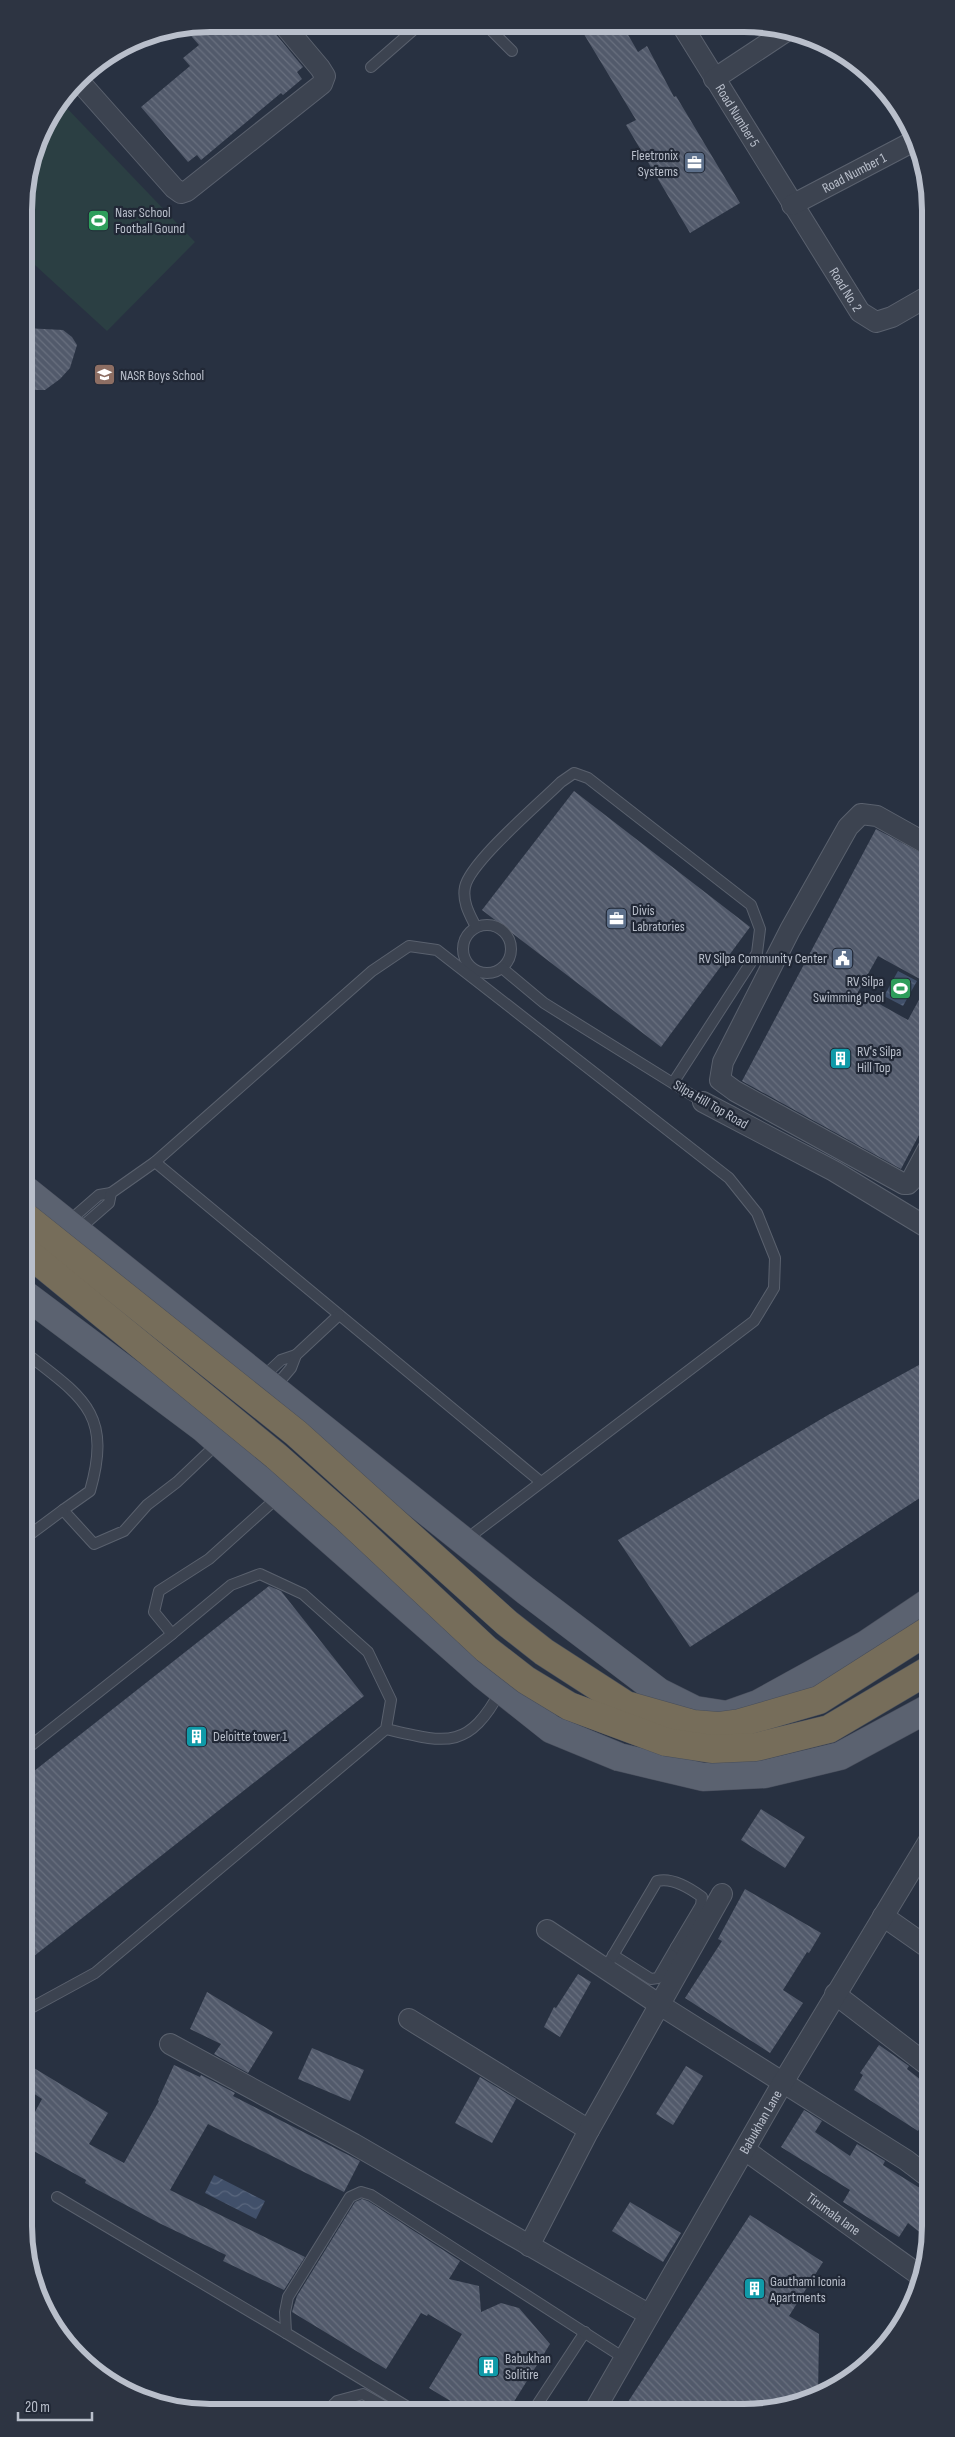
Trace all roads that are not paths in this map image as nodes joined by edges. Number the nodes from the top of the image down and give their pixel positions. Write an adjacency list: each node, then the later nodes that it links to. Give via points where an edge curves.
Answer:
1 (493, 32): 6 (lane)
2 (686, 32): 8 (street, Road Number 5)
3 (290, 33): 9 (street, via 320,68 324,76 322,84 181,193)
4 (410, 33): 7 (lane)
5 (779, 36): 8 (street)
6 (512, 51)
7 (371, 67)
8 (714, 79): 11 (street, Road Number 5)
9 (84, 86)
10 (910, 143): 11 (street, Road Number 1)
11 (792, 205): 12 (street, Road No. 2, via 860,312 876,322)
12 (922, 300)
13 (922, 841): 18 (street, via 878,816 861,814 848,827 790,930 723,1062 720,1080 735,1091)
14 (476, 927): 15 (lane, via 499,928 509,940 510,955); 15 (lane, via 463,946 466,962 472,968 487,973); 16 (lane, via 464,900 465,886 471,876 491,851 574,773 588,778 751,905 760,928 757,952)
15 (502, 968): 16 (lane, Silpa Hill Top Road, via 544,1003)
16 (673, 1082): 17 (lane, Silpa Hill Top Road)
17 (703, 1102): 21 (street, Silpa Hill Top Road)
18 (845, 1150): 21 (street); 22 (street)
19 (922, 1160): 22 (street, via 908,1184)
20 (155, 1162): 27 (lane, via 111,1193 99,1195); 31 (lane); 39 (lane, via 372,971 409,946 437,950 729,1178 757,1213 775,1258 774,1288 754,1322)
21 (834, 1171): 24 (street, Silpa Hill Top Road)
22 (893, 1177): 24 (street)
23 (32, 1196): 27 (main road)
24 (882, 1199): 26 (street, Silpa Hill Top Road)
25 (32, 1222): 46 (highway, bridge, via 296,1433 507,1623 544,1652 626,1704 693,1724 718,1726 740,1723 819,1700)
26 (922, 1224)
27 (72, 1227): 29 (main road)
28 (32, 1256): 47 (highway, bridge, via 276,1456 486,1649 526,1680 569,1706 666,1742 712,1749 756,1747 829,1729)
29 (154, 1293): 32 (main road); 33 (main road)
30 (32, 1300): 33 (main road)
31 (339, 1315): 34 (lane); 39 (lane)
32 (212, 1339): 36 (main road); 37 (main road)
33 (108, 1356): 37 (main road)
34 (296, 1356): 36 (lane, via 291,1368); 36 (lane, via 280,1360)
35 (32, 1357): 41 (lane, via 70,1387 90,1410 97,1430 97,1467 90,1491)
36 (267, 1384): 43 (main road)
37 (162, 1398): 38 (main road)
38 (219, 1442): 40 (main road); 41 (lane, via 147,1505 124,1531 94,1544)
39 (540, 1482): 43 (lane)
40 (281, 1495): 45 (lane, via 209,1559 159,1591 154,1612); 48 (main road)
41 (64, 1510): 42 (lane)
42 (32, 1533)
43 (463, 1542): 44 (main road, via 659,1692 695,1710 727,1715 758,1704 865,1645)
44 (922, 1607)
45 (172, 1634): 50 (lane, via 231,1585 260,1574 302,1594 368,1652 391,1700); 51 (lane)
46 (922, 1634)
47 (922, 1674)
48 (502, 1689): 49 (main road, via 551,1729 619,1757 703,1777 765,1774 840,1756); 50 (lane, via 489,1712 463,1736 431,1739)
49 (922, 1712)
50 (386, 1729): 61 (lane, via 95,1973)
51 (32, 1744)
52 (922, 1852): 54 (street, Babukhan Lane)
53 (722, 1894): 57 (street)
54 (882, 1916): 56 (street); 59 (street, Babukhan Lane)
55 (547, 1930): 58 (street)
56 (922, 1944)
57 (682, 1950): 58 (lane, via 658,1978 651,1979); 58 (lane, via 702,1897 664,1879 657,1881); 60 (street)
58 (609, 1962): 60 (street)
59 (835, 1994): 64 (street); 65 (street, Babukhan Lane)
60 (660, 2005): 65 (street); 66 (street)
61 (32, 2007)
62 (409, 2018): 66 (street)
63 (170, 2044): 70 (street, via 354,2144)
64 (922, 2061)
65 (782, 2084): 67 (street, Babukhan Lane); 68 (street)
66 (589, 2130): 70 (street)
67 (745, 2150): 71 (street, Tirumala lane); 72 (street, Babukhan Lane)
68 (922, 2172)
69 (57, 2197): 74 (lane)
70 (529, 2246): 72 (street)
71 (916, 2273)
72 (648, 2314): 75 (street, Babukhan Lane)
73 (585, 2332): 74 (lane, via 371,2195 361,2192 350,2197 288,2297); 75 (lane); 79 (lane)
74 (286, 2333): 78 (lane)
75 (624, 2358): 80 (street, Babukhan Lane)
76 (334, 2404): 77 (lane, via 362,2394)
77 (380, 2404)
78 (404, 2404)
79 (538, 2404)
80 (598, 2404)

